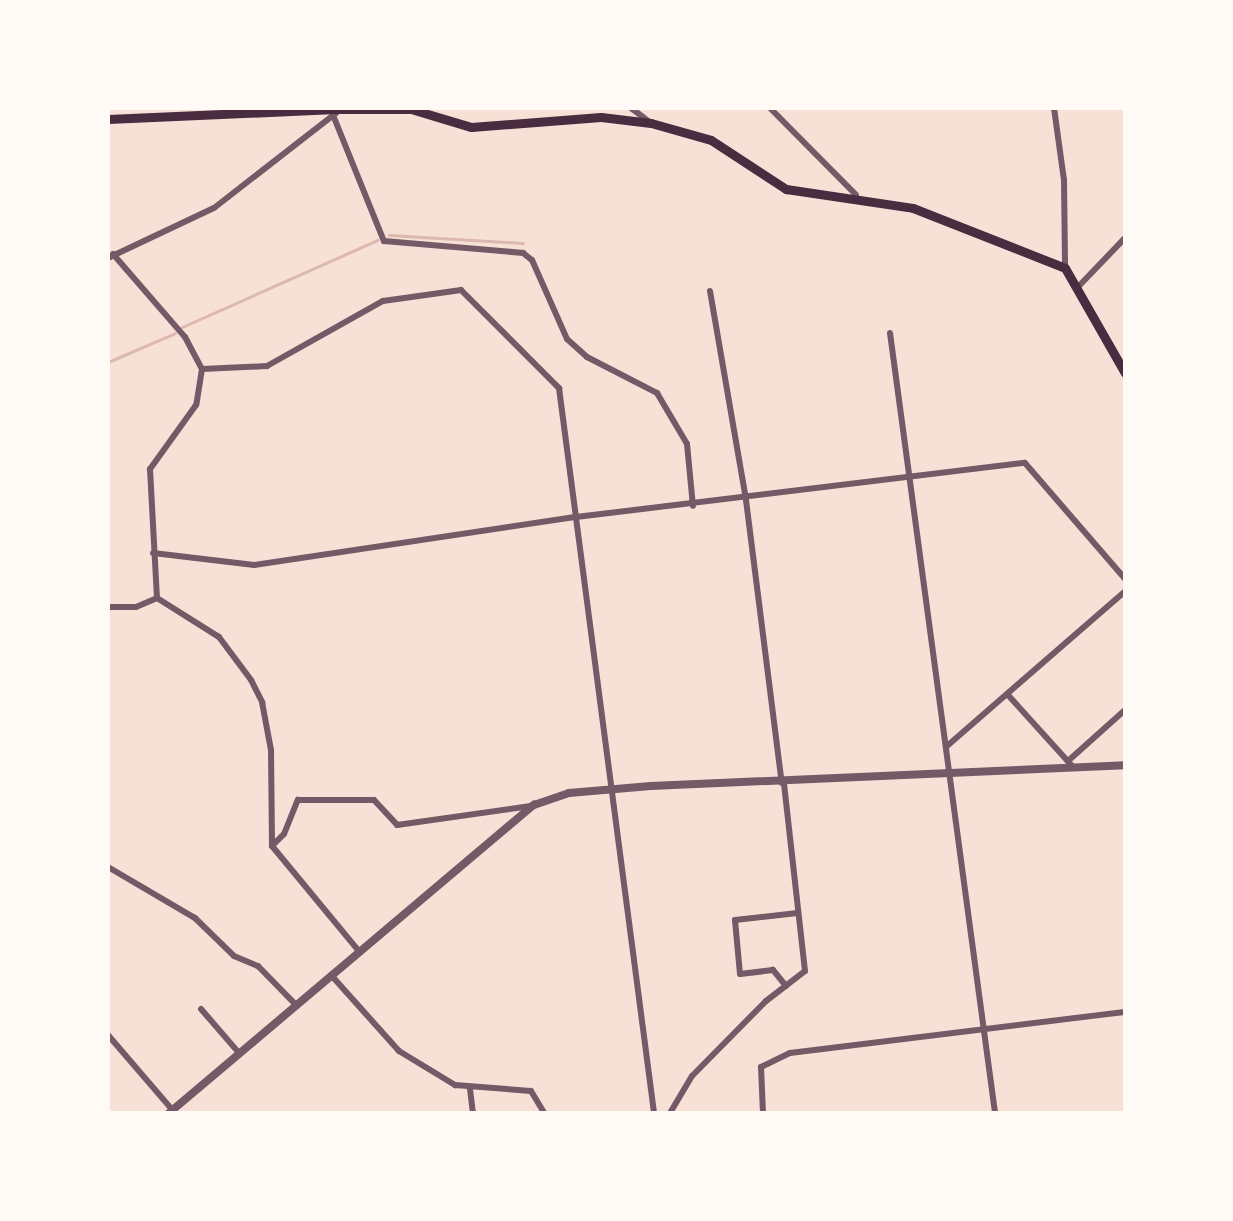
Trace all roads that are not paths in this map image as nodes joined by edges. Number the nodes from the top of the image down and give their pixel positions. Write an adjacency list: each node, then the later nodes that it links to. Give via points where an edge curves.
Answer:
1 (631, 108): 6 (street)
2 (770, 108): 7 (street)
3 (1054, 108): 10 (street, via 1064,180)
4 (339, 111): 5 (main road); 6 (main road, via 411,109 471,127 601,117); 9 (street, via 214,208); 18 (street, via 384,241 523,253 532,260 567,339 587,357 657,393 687,444)
5 (108, 119)
6 (651, 123): 7 (main road, via 711,140 786,189)
7 (856, 195): 10 (main road, via 913,208)
8 (1125, 238): 11 (street)
9 (110, 256): 14 (street, via 185,337)
10 (1065, 268): 11 (main road)
11 (1077, 288): 15 (main road)
12 (710, 291): 17 (street)
13 (890, 333): 16 (street)
14 (202, 369): 19 (street, via 267,366 383,301 461,290 559,388); 20 (street, via 196,405 150,469)
15 (1125, 373)
16 (910, 473): 17 (street); 21 (street, via 1028,464); 27 (street)
17 (746, 500): 18 (street); 31 (street)
18 (693, 506): 19 (street)
19 (576, 517): 20 (street, via 254,565); 32 (street)
20 (153, 553): 23 (street)
21 (1125, 579)
22 (1125, 591): 25 (street)
23 (157, 598): 24 (street, via 136,607); 34 (street, via 219,637 262,702 271,750)
24 (108, 607)
25 (1008, 695): 27 (street); 28 (street)
26 (1125, 710): 28 (street)
27 (947, 746): 30 (street)
28 (1071, 764): 29 (street); 30 (street)
29 (1125, 765)
30 (949, 773): 31 (street); 43 (street)
31 (783, 783): 32 (street); 36 (street)
32 (612, 790): 33 (street, via 569,793); 50 (street)
33 (534, 805): 34 (street, via 397,825 374,800 298,800 284,834); 37 (street)
34 (272, 846): 37 (street)
35 (108, 867): 40 (street, via 195,918 234,956 258,966)
36 (798, 913): 39 (street, via 805,971); 39 (street, via 735,920 740,974 773,970)
37 (359, 951): 38 (street)
38 (331, 975): 40 (street); 46 (street, via 399,1051)
39 (786, 986): 51 (street, via 692,1076)
40 (296, 1005): 45 (street)
41 (201, 1009): 45 (street)
42 (1125, 1012): 43 (street)
43 (983, 1028): 52 (street, via 774,1058 759,1076); 53 (street)
44 (108, 1035): 47 (street)
45 (239, 1053): 47 (street)
46 (470, 1089): 48 (street); 49 (street, via 531,1091)
47 (172, 1112)
48 (473, 1113)
49 (544, 1113)
50 (654, 1113)
51 (670, 1113)
52 (763, 1113)
53 (995, 1113)

